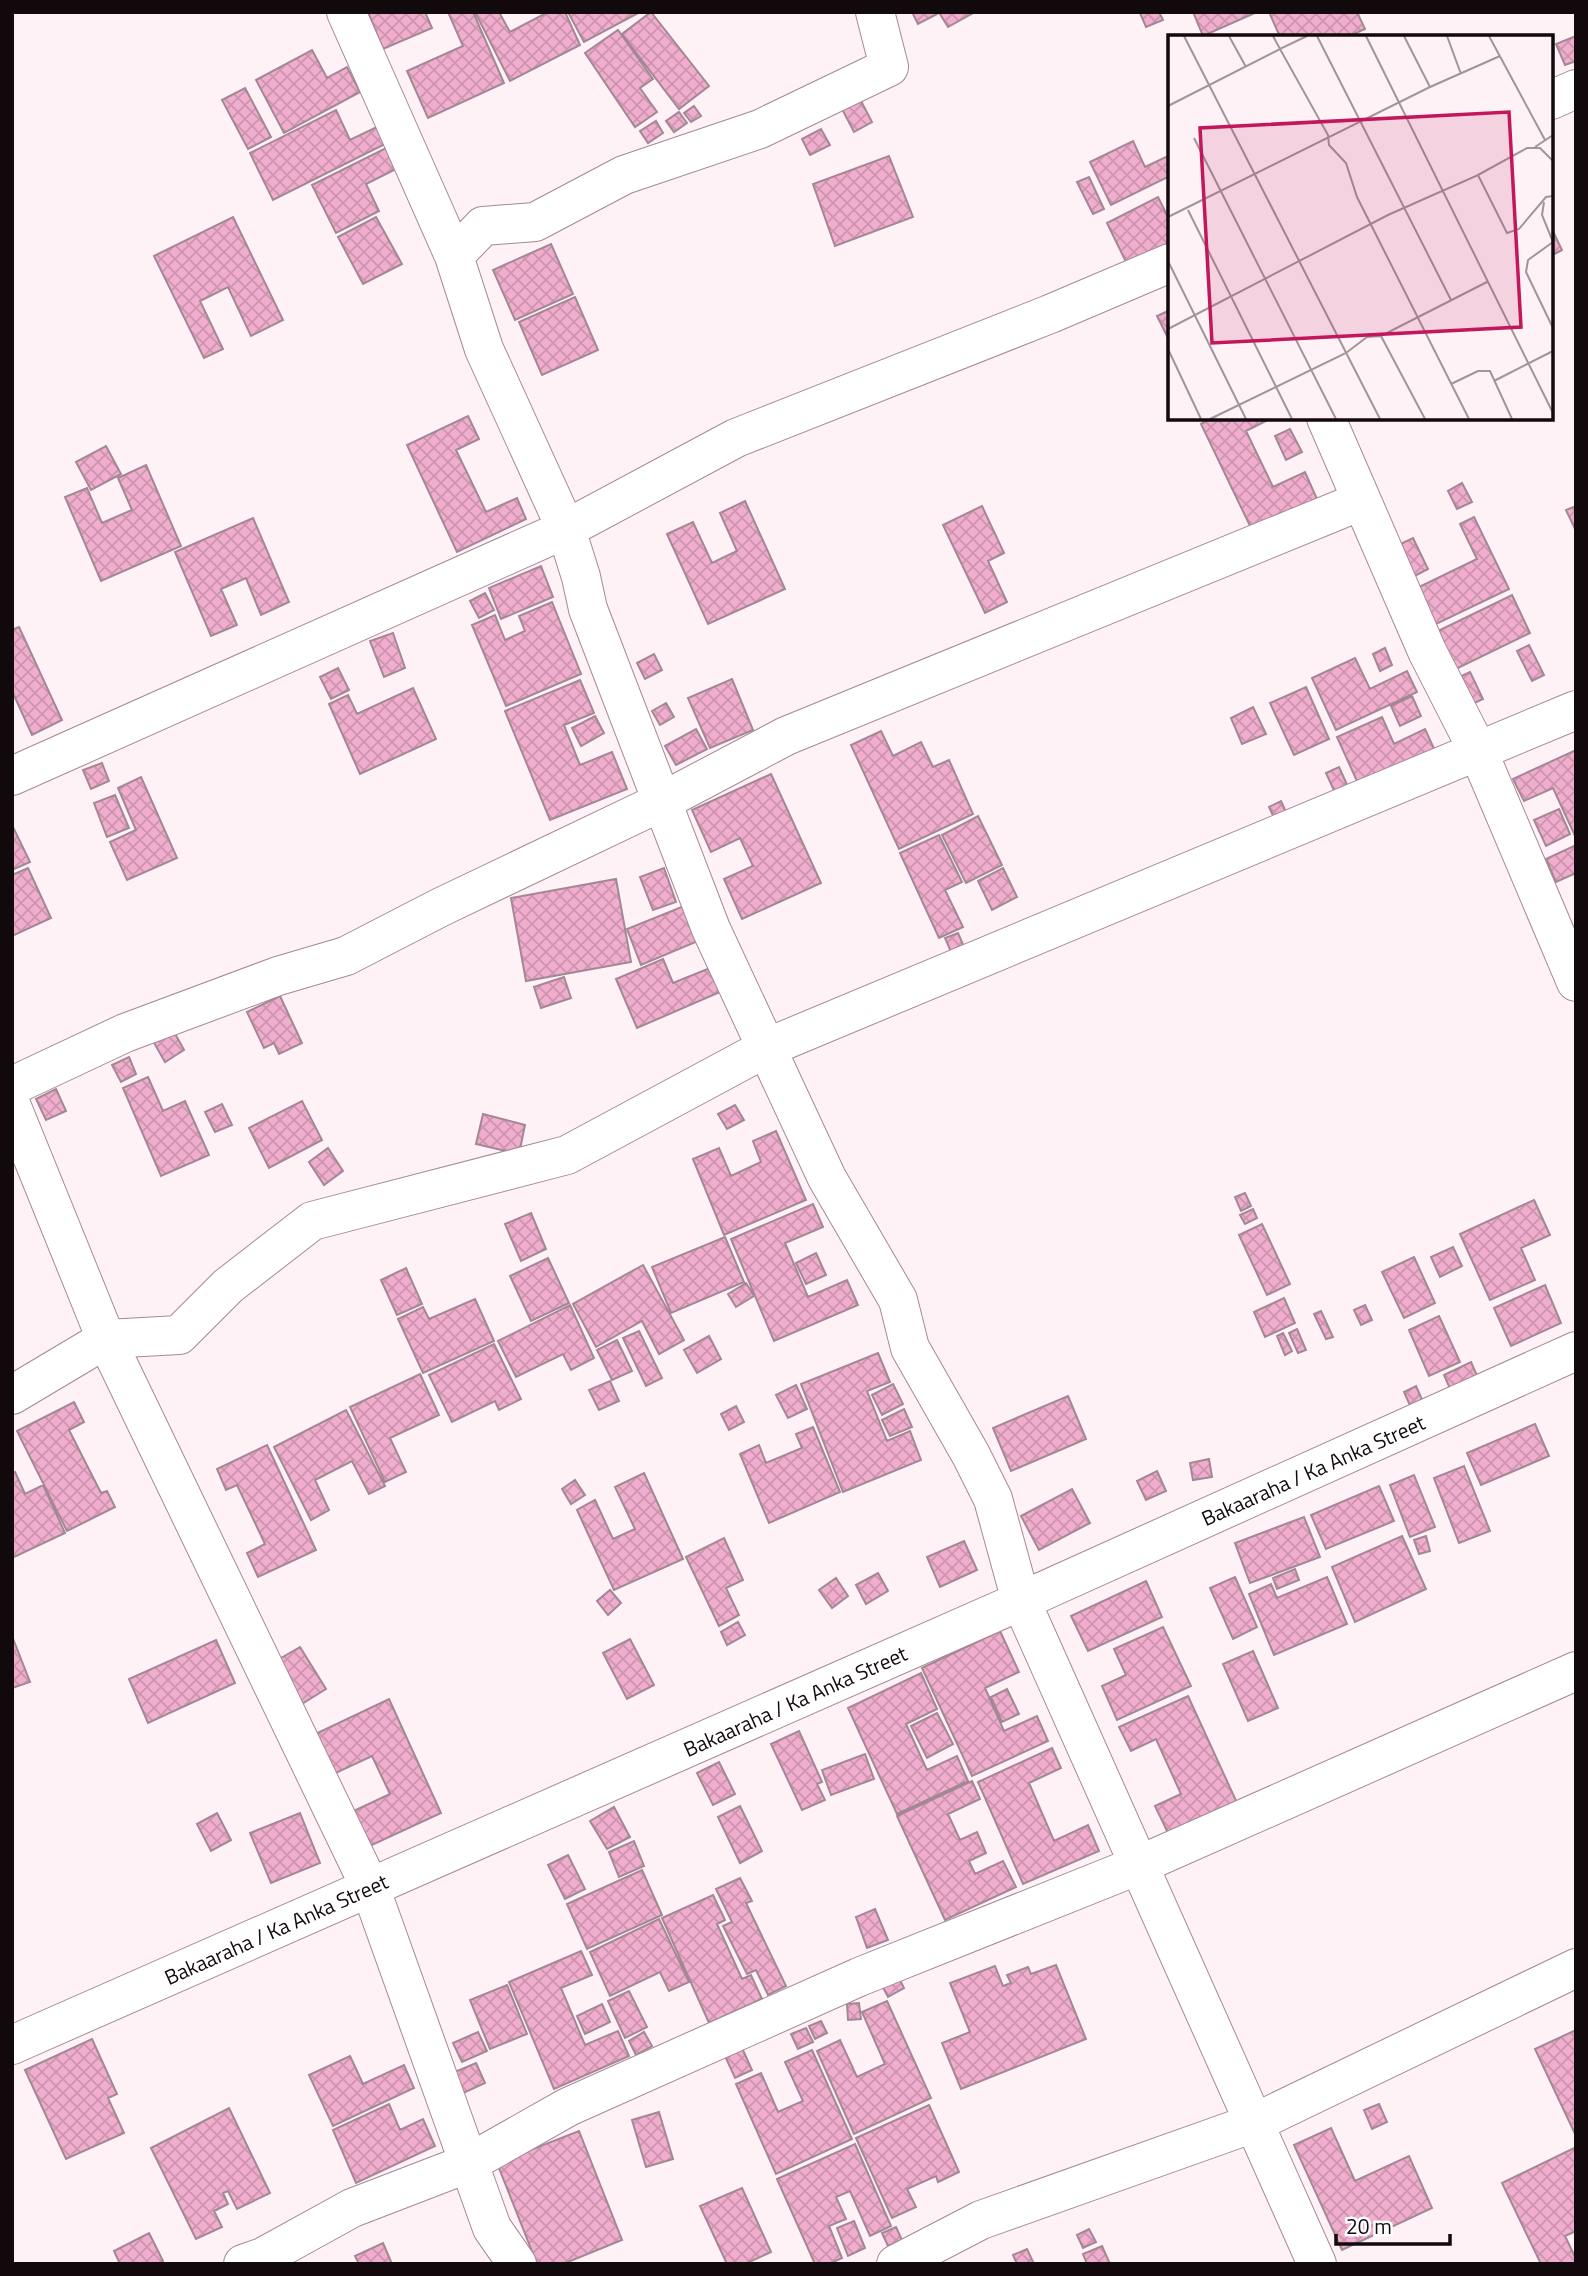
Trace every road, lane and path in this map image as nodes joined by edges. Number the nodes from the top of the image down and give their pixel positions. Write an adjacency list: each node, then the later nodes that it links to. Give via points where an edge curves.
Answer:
1 (346, 12): 5 (street)
2 (875, 12): 5 (street, via 889,67 760,129 624,175 535,222 483,226)
3 (1576, 89): 4 (street)
4 (1553, 99)
5 (454, 256): 9 (street, via 484,349)
6 (1168, 264): 9 (street, via 736,438)
7 (1327, 420): 8 (street)
8 (1361, 501): 11 (street, via 1427,651); 13 (street, via 786,736)
9 (566, 528): 12 (street); 13 (street, via 588,609)
10 (1576, 710): 11 (street)
11 (1478, 751): 14 (street); 15 (street)
12 (12, 776)
13 (661, 802): 15 (street, via 711,929); 16 (street, via 346,956 125,1033)
14 (1576, 982)
15 (766, 1048): 18 (street, via 567,1155 312,1221 228,1286 179,1335); 21 (street, via 827,1178 898,1300 910,1349 993,1499)
16 (12, 1086)
17 (12, 1107): 18 (street)
18 (106, 1339): 20 (street); 24 (street)
19 (1576, 1351): 21 (street, Bakaaraha / Ka Anka Street)
20 (12, 1395)
21 (1021, 1601): 23 (street); 24 (street, Bakaaraha / Ka Anka Street)
22 (1576, 1671): 23 (street)
23 (1139, 1865): 27 (street); 28 (street, via 859,1977 568,2107)
24 (370, 1887): 26 (street, Bakaaraha / Ka Anka Street); 28 (street)
25 (1576, 1968): 27 (street)
26 (12, 2046)
27 (1254, 2123): 31 (street, via 981,2220); 32 (street)
28 (469, 2163): 29 (street, via 352,2208); 30 (street, via 492,2228)
29 (243, 2264)
30 (517, 2264)
31 (896, 2264)
32 (1317, 2264)

